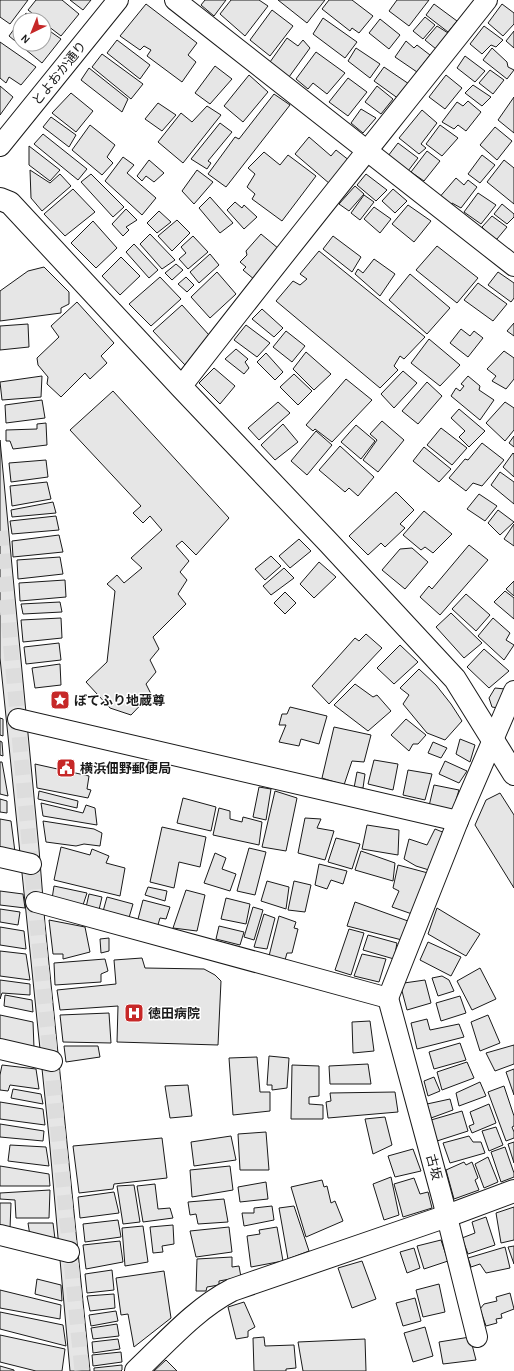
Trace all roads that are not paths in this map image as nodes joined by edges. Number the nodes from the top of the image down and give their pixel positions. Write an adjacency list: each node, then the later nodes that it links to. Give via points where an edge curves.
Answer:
1 (118, 0): 4 (street, とよおか通り)
2 (176, 0): 5 (street)
3 (487, 0): 5 (street)
4 (0, 146)
5 (368, 151): 7 (street); 8 (street, via 256,289)
6 (0, 199): 8 (street, via 10,203)
7 (514, 266)
8 (181, 387): 11 (street, via 455,679)
9 (514, 691): 11 (street)
10 (18, 719): 13 (street)
11 (493, 739): 12 (street); 13 (street)
12 (514, 774)
13 (458, 822): 17 (street)
14 (0, 857): 15 (street)
15 (31, 864)
16 (36, 902): 17 (street)
17 (388, 998): 21 (street, 古坂)
18 (0, 1050): 19 (street)
19 (52, 1061)
20 (514, 1191): 21 (street)
21 (447, 1216): 24 (street, 古坂); 25 (street, via 232,1290 204,1307)
22 (0, 1235): 23 (street)
23 (70, 1252)
24 (477, 1336)
25 (136, 1371)

